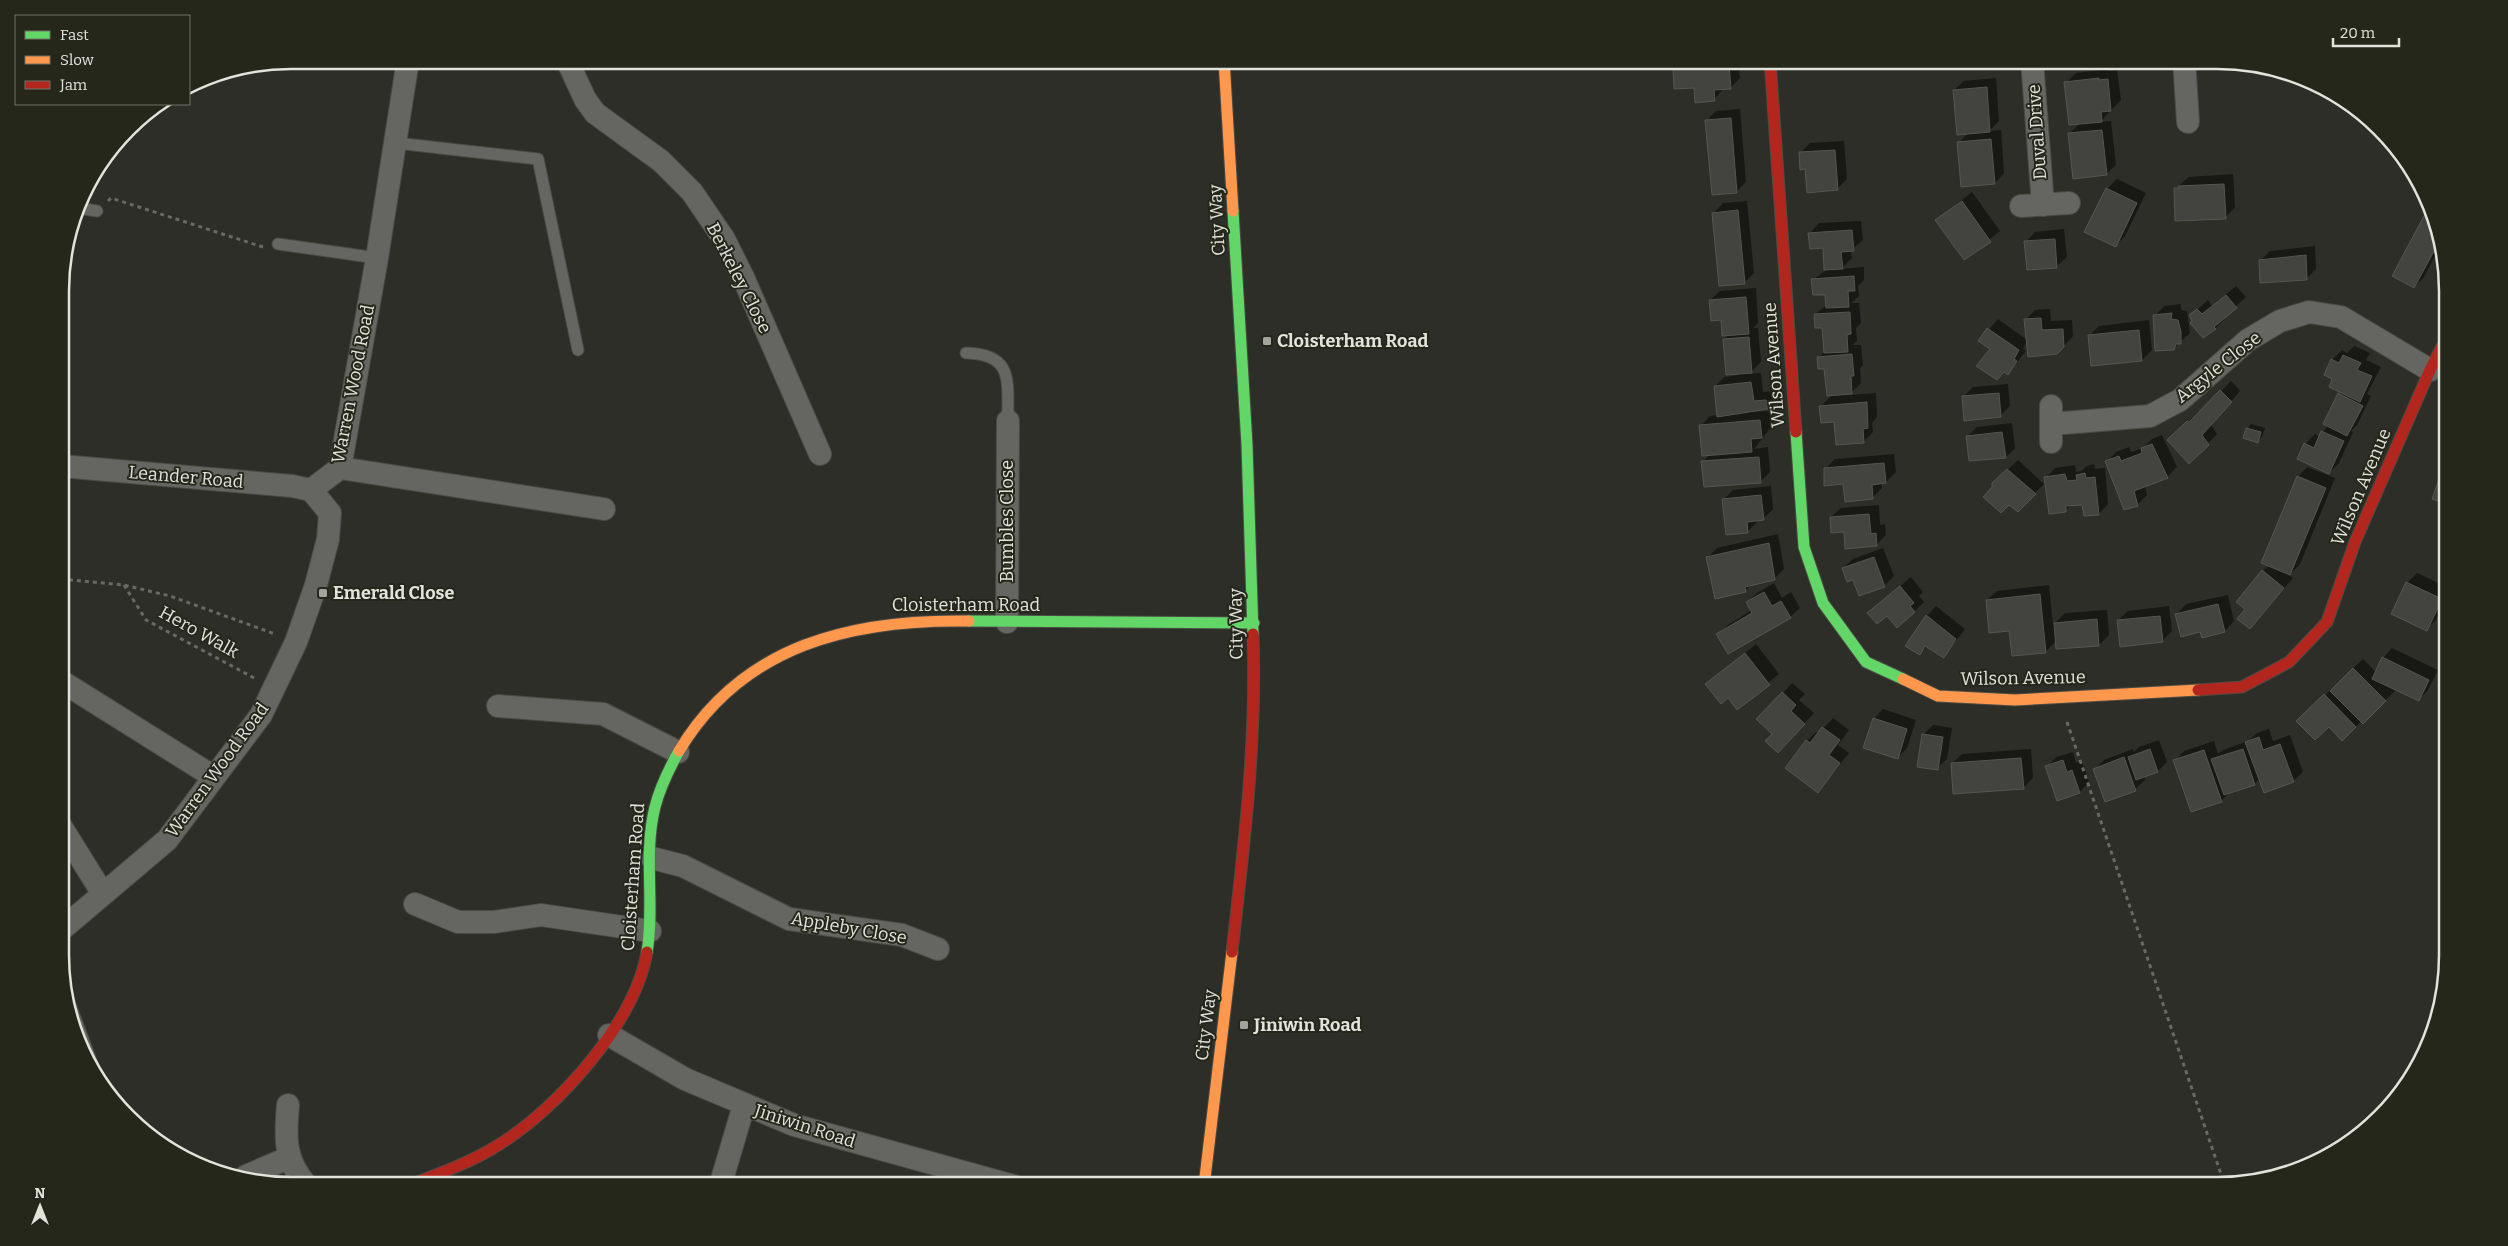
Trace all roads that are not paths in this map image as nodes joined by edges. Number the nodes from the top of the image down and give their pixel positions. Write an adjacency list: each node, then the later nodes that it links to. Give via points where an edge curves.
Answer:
1 (407, 69): 8 (street, Warren Wood Road)
2 (571, 69): 20 (street, Berkeley Close, via 595,113 661,161 692,192 724,239)
3 (1225, 69): 26 (street, City Way)
4 (1771, 69): 17 (street, Wilson Avenue, via 1804,547 1823,603 1866,662 1938,696 2015,700 2242,686 2289,662 2328,622 2355,542)
5 (2032, 69): 9 (street, Duval Drive, via 2032,205)
6 (2185, 69): 7 (street)
7 (2188, 122)
8 (396, 143): 13 (street, Warren Wood Road); 14 (lane, via 538,159)
9 (2069, 203)
10 (85, 209): 11 (lane)
11 (97, 212)
12 (278, 244): 13 (lane)
13 (377, 258): 22 (street, Warren Wood Road)
14 (578, 350)
15 (966, 353): 18 (lane, via 984,353 1002,364 1006,373)
16 (2439, 353): 17 (street, Wilson Avenue)
17 (2430, 370): 19 (street, Argyle Close, via 2341,317 2309,312 2280,321 2248,340 2180,400 2150,416)
18 (1008, 421): 25 (street, Bumbles Close)
19 (2051, 424)
20 (820, 454)
21 (69, 467): 23 (street, Leander Road)
22 (340, 468): 23 (street, Warren Wood Road); 24 (street)
23 (311, 490): 30 (street, Warren Wood Road, via 330,513 328,539 316,586 296,642 261,715)
24 (604, 509)
25 (1007, 622): 26 (street, Cloisterham Road); 29 (street, Cloisterham Road, via 886,622 811,642 746,678 717,704)
26 (1254, 623): 47 (street, City Way, via 1252,737 1244,837)
27 (69, 687): 30 (street)
28 (498, 706): 29 (street, via 603,714)
29 (678, 752): 32 (street, Cloisterham Road, via 656,798 651,829)
30 (214, 777): 33 (street, Warren Wood Road, via 167,840)
31 (69, 839): 33 (street)
32 (652, 858): 36 (street, Cloisterham Road); 37 (street, Appleby Close, via 683,866 789,919 902,935)
33 (103, 894): 35 (street, Warren Wood Road)
34 (415, 904): 36 (street, via 458,922 494,922 541,915)
35 (69, 923)
36 (650, 931): 38 (street, Cloisterham Road, via 641,975)
37 (938, 949)
38 (609, 1034): 40 (street, Jiniwin Road, via 685,1079); 44 (street, Cloisterham Road, via 556,1101 500,1145)
39 (288, 1105): 41 (street)
40 (744, 1106): 45 (street); 46 (street, Jiniwin Road)
41 (288, 1158): 42 (street); 43 (street)
42 (252, 1174)
43 (301, 1177)
44 (427, 1177)
45 (723, 1177)
46 (950, 1177)
47 (1205, 1177)

